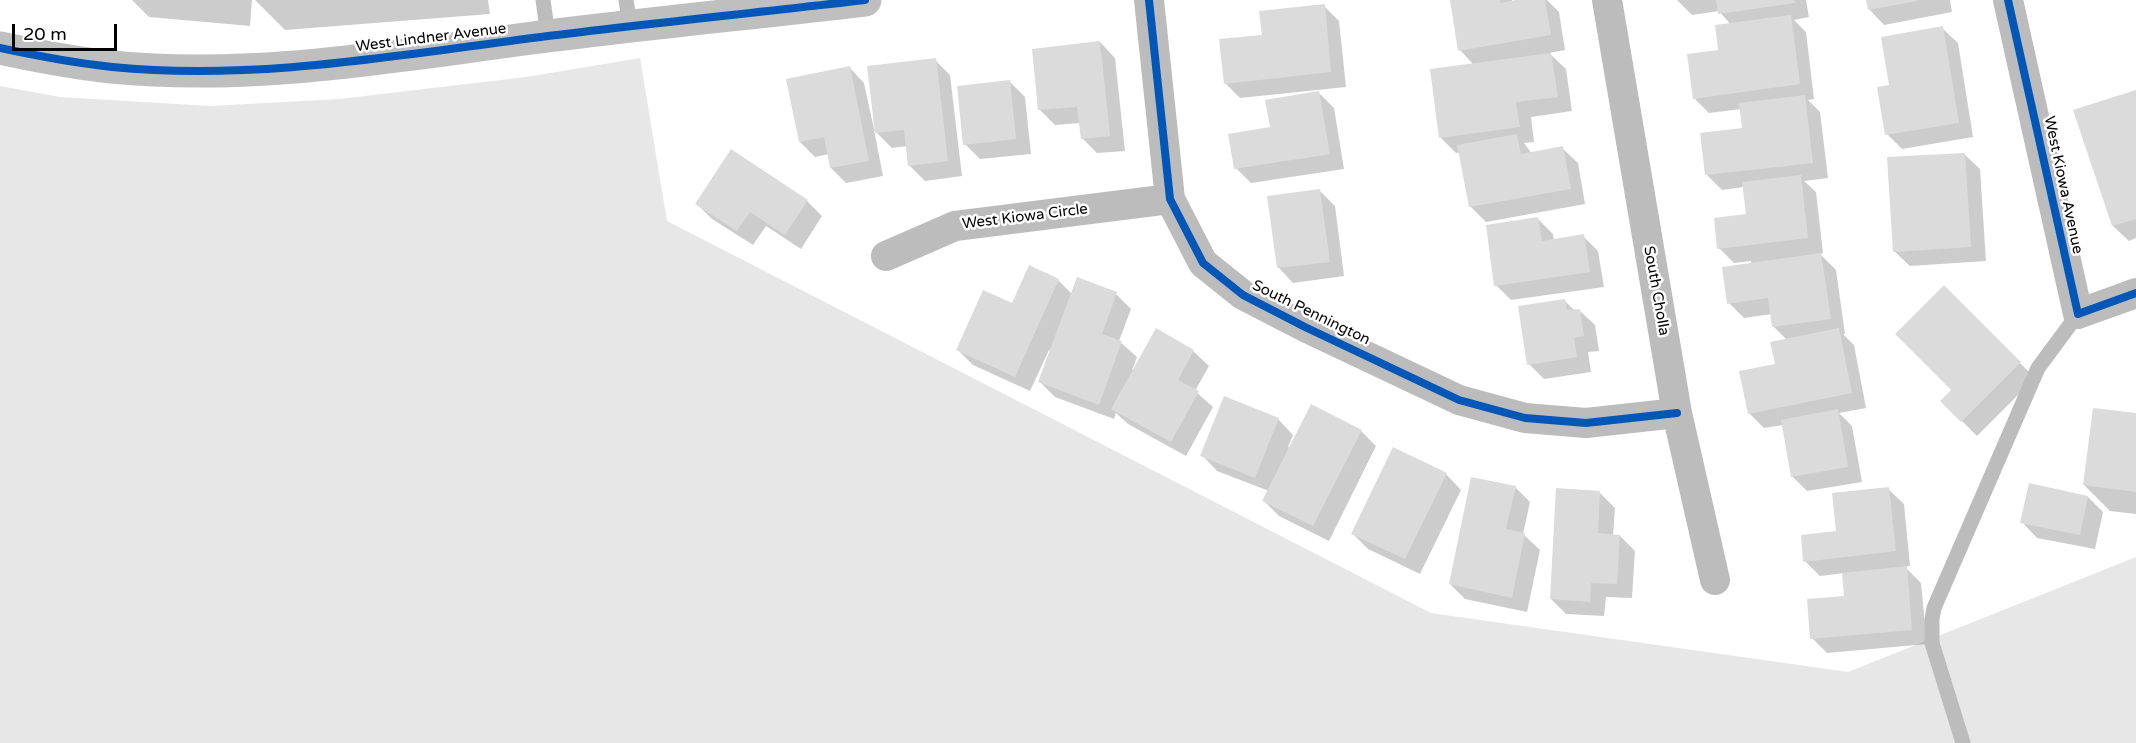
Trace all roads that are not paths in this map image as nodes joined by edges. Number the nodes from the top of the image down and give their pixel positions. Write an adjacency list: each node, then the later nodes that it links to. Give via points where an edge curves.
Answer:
1 (543, 0): 7 (lane)
2 (865, 0): 6 (street, West Lindner Avenue)
3 (1149, 0): 9 (street, South Pennington)
4 (1607, 0): 13 (street, South Cholla)
5 (2008, 0): 12 (street, West Kiowa Avenue)
6 (628, 13): 7 (street, West Lindner Avenue)
7 (548, 36): 8 (street, West Lindner Avenue, via 337,63 254,69 112,67)
8 (0, 48)
9 (1170, 198): 10 (street, West Kiowa Circle, via 955,226); 13 (street, South Pennington, via 1203,263 1242,295 1459,400 1526,418 1586,423)
10 (886, 256)
11 (2136, 293): 12 (street)
12 (2078, 314): 15 (lane, via 2038,368 1934,608 1932,643)
13 (1677, 413): 14 (street, South Cholla)
14 (1715, 580)
15 (1963, 743)

